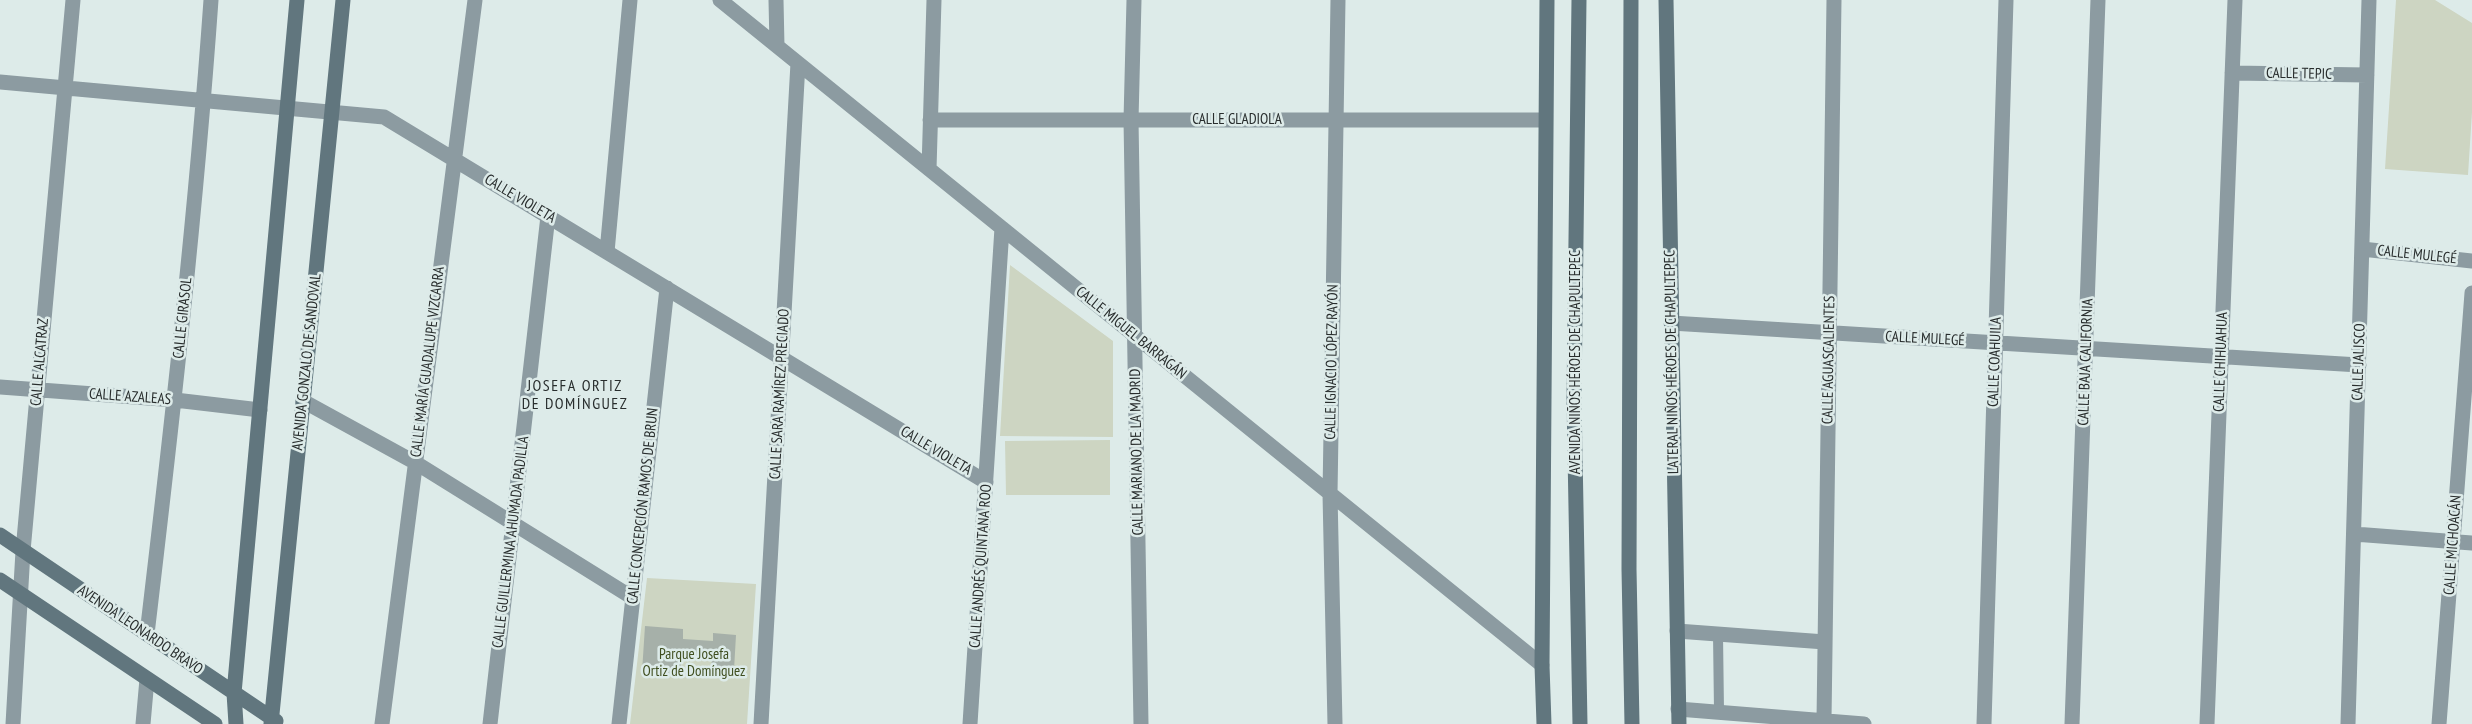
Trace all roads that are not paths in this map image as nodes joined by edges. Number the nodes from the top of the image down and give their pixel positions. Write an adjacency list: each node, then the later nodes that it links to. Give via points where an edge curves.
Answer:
1 (73, 0): 28 (street, CALLE ALCATRAZ)
2 (211, 0): 29 (street, CALLE GIRASOL)
3 (297, 0): 30 (main road)
4 (343, 0): 31 (main road, AVENIDA GONZALO DE SANDOVAL)
5 (475, 0): 36 (street, CALLE MARÍA GUADALUPE VIZCARRA)
6 (630, 0): 41 (street)
7 (720, 0): 23 (street, CALLE MIGUEL BARRAGÁN)
8 (776, 0): 23 (street)
9 (934, 0): 32 (street)
10 (1134, 0): 33 (street, CALLE MARIANO DE LA MADRID)
11 (1338, 0): 34 (street, CALLE IGNACIO LÓPEZ RAYÓN)
12 (1547, 0): 35 (main road)
13 (1579, 0): 93 (main road, AVENIDA NIÑOS HÉROES DE CHAPULTEPEC, via 1574,399)
14 (1631, 0): 22 (main road)
15 (1639, 0): 22 (main road)
16 (1665, 0): 45 (main road, LATERAL NIÑOS HÉROES DE CHAPULTEPEC)
17 (1834, 0): 46 (street, CALLE AGUASCALIENTES)
18 (2006, 0): 48 (street, CALLE COAHUILA)
19 (2098, 0): 49 (street, CALLE BAJA CALIFORNIA)
20 (2235, 0): 25 (street, CALLE CHIHUAHUA)
21 (2369, 0): 26 (street, CALLE JALISCO)
22 (1631, 19): 94 (main road)
23 (777, 46): 24 (street, CALLE MIGUEL BARRAGÁN)
24 (798, 63): 37 (street, CALLE MIGUEL BARRAGÁN); 51 (street, CALLE SARA RAMÍREZ PRECIADO)
25 (2232, 73): 26 (street, CALLE TEPIC); 50 (street, CALLE CHIHUAHUA)
26 (2367, 75): 40 (street, CALLE JALISCO)
27 (0, 82): 28 (street, CALLE VIOLETA)
28 (65, 88): 29 (street, CALLE VIOLETA); 54 (street, CALLE ALCATRAZ)
29 (204, 100): 30 (street, CALLE VIOLETA); 55 (street, CALLE GIRASOL)
30 (287, 108): 31 (street, CALLE VIOLETA); 57 (main road)
31 (332, 112): 36 (street, CALLE VIOLETA, via 384,117); 56 (main road, AVENIDA GONZALO DE SANDOVAL)
32 (930, 120): 33 (street, CALLE GLADIOLA); 37 (street)
33 (1131, 120): 34 (street, CALLE GLADIOLA); 47 (street, CALLE MARIANO DE LA MADRID)
34 (1335, 120): 35 (street, CALLE GLADIOLA); 60 (street, CALLE IGNACIO LÓPEZ RAYÓN)
35 (1544, 120): 74 (main road)
36 (454, 159): 38 (street, CALLE VIOLETA); 58 (street, CALLE MARÍA GUADALUPE VIZCARRA)
37 (928, 169): 39 (street, CALLE MIGUEL BARRAGÁN)
38 (548, 216): 41 (street, CALLE VIOLETA); 61 (street, CALLE GUILLERMINA AHUMADA PADILLA)
39 (1002, 228): 47 (street, CALLE MIGUEL BARRAGÁN); 59 (street, CALLE ANDRÉS QUINTANA ROO)
40 (2362, 249): 42 (street, CALLE MULEGÉ); 52 (street, CALLE JALISCO)
41 (607, 252): 43 (street, CALLE VIOLETA)
42 (2472, 261)
43 (667, 288): 51 (street, CALLE VIOLETA); 69 (street, CALLE CONCEPCIÓN RAMOS DE BRUN)
44 (2472, 293): 64 (street, CALLE MICHOACÁN)
45 (1671, 323): 46 (street, CALLE MULEGÉ); 70 (main road, LATERAL NIÑOS HÉROES DE CHAPULTEPEC)
46 (1830, 333): 48 (street, CALLE MULEGÉ); 73 (street, CALLE AGUASCALIENTES)
47 (1135, 336): 60 (street, CALLE MIGUEL BARRAGÁN); 90 (street, CALLE MARIANO DE LA MADRID)
48 (1995, 343): 49 (street, CALLE MULEGÉ); 97 (street, CALLE COAHUILA)
49 (2086, 349): 50 (street, CALLE MULEGÉ); 98 (street, CALLE BAJA CALIFORNIA)
50 (2221, 356): 52 (street, CALLE MULEGÉ); 99 (street, CALLE CHIHUAHUA)
51 (783, 359): 59 (street, CALLE VIOLETA); 88 (street, CALLE SARA RAMÍREZ PRECIADO)
52 (2359, 364): 62 (street, CALLE JALISCO)
53 (0, 387): 54 (street, CALLE AZALEAS)
54 (38, 390): 55 (street, CALLE AZALEAS); 66 (street, CALLE ALCATRAZ)
55 (175, 400): 57 (street, CALLE AZALEAS); 71 (street, CALLE GIRASOL)
56 (303, 401): 58 (street); 80 (main road, AVENIDA GONZALO DE SANDOVAL)
57 (260, 410): 76 (main road)
58 (416, 464): 61 (street); 85 (street, CALLE MARÍA GUADALUPE VIZCARRA)
59 (986, 482): 89 (street, CALLE ANDRÉS QUINTANA ROO)
60 (1330, 494): 74 (street, CALLE MIGUEL BARRAGÁN); 91 (street, CALLE IGNACIO LÓPEZ RAYÓN)
61 (514, 525): 69 (street); 86 (street, CALLE GUILLERMINA AHUMADA PADILLA)
62 (2354, 534): 64 (street); 100 (street, CALLE JALISCO)
63 (0, 535): 66 (main road, AVENIDA LEONARDO BRAVO)
64 (2453, 542): 65 (street); 101 (street, CALLE MICHOACÁN)
65 (2472, 543)
66 (23, 551): 68 (street, CALLE ALCATRAZ); 71 (main road, AVENIDA LEONARDO BRAVO)
67 (0, 580): 68 (main road)
68 (20, 594): 75 (main road); 81 (street, CALLE ALCATRAZ)
69 (633, 598): 87 (street, CALLE CONCEPCIÓN RAMOS DE BRUN)
70 (1677, 631): 72 (street); 78 (main road, LATERAL NIÑOS HÉROES DE CHAPULTEPEC)
71 (147, 634): 76 (main road, AVENIDA LEONARDO BRAVO)
72 (1718, 634): 73 (street); 77 (lane)
73 (1826, 642): 79 (street, CALLE AGUASCALIENTES)
74 (1542, 665): 92 (main road)
75 (147, 679): 82 (street); 83 (main road)
76 (234, 693): 80 (main road, AVENIDA LEONARDO BRAVO); 84 (main road)
77 (1719, 711): 78 (street); 79 (street)
78 (1679, 717): 95 (main road)
79 (1824, 720): 96 (street)
80 (274, 722)
81 (13, 724)
82 (143, 724)
83 (214, 724)
84 (236, 724)
85 (382, 724)
86 (490, 724)
87 (619, 724)
88 (760, 724)
89 (970, 724)
90 (1141, 724)
91 (1335, 724)
92 (1544, 724)
93 (1580, 724)
94 (1632, 724)
95 (1667, 724)
96 (1864, 724)
97 (1984, 724)
98 (2072, 724)
99 (2207, 724)
100 (2348, 724)
101 (2439, 724)

